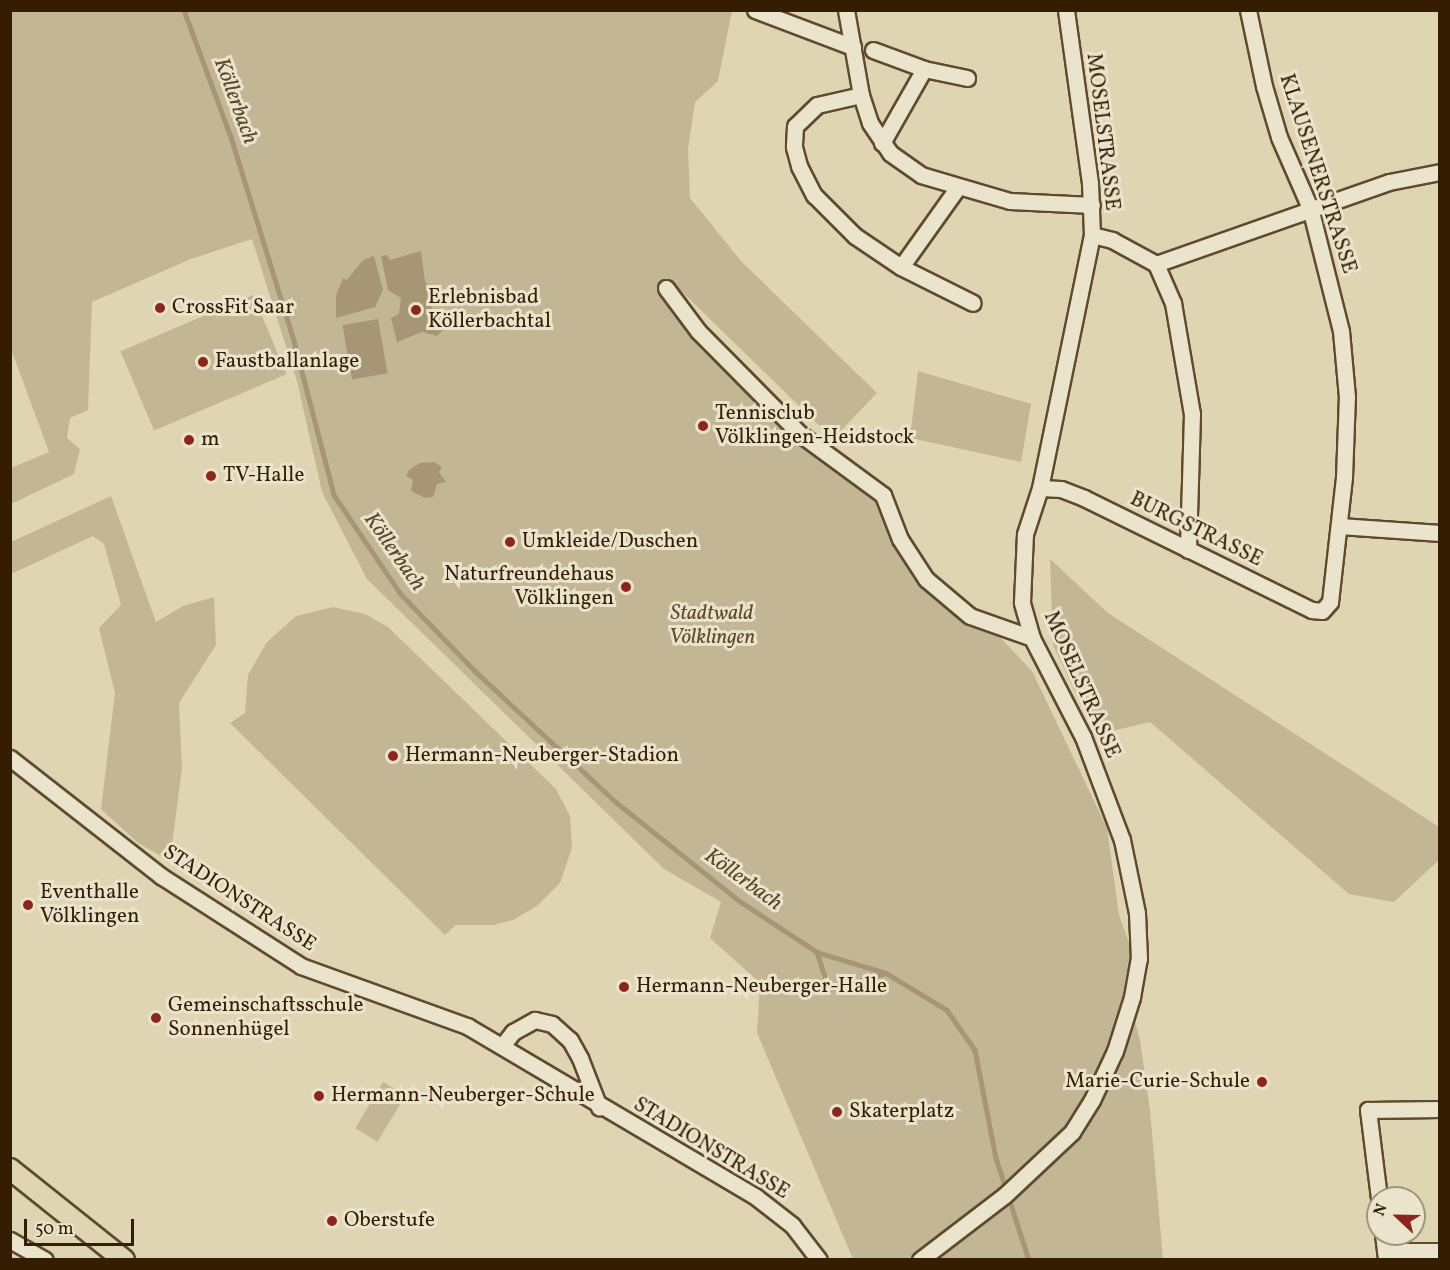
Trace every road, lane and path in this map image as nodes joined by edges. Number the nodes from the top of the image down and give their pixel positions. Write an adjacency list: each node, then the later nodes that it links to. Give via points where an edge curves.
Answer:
1 (755, 10): 5 (street)
2 (846, 10): 5 (street)
3 (1066, 10): 13 (street, MOSELSTRASSE)
4 (1248, 10): 14 (street, KLAUSENERSTRASSE, via 1279,137)
5 (854, 47): 9 (street)
6 (873, 50): 7 (street)
7 (924, 69): 8 (street); 10 (street)
8 (967, 78)
9 (861, 95): 10 (street); 17 (street, via 817,105 804,113 795,126 794,147 814,195 855,236)
10 (882, 143): 12 (street, via 921,175)
11 (1440, 172): 14 (street, via 1389,182)
12 (958, 187): 13 (street, via 1010,201); 17 (street)
13 (1092, 205): 15 (street, MOSELSTRASSE)
14 (1310, 208): 16 (street); 21 (street, KLAUSENERSTRASSE, via 1326,260 1342,342 1347,397)
15 (1092, 235): 16 (street, via 1112,240); 20 (street, MOSELSTRASSE)
16 (1156, 264): 23 (street, via 1173,303 1192,414)
17 (901, 267): 19 (street)
18 (666, 288): 25 (street, via 698,331 800,434 883,495 900,539 926,579 970,616)
19 (973, 303)
20 (1040, 488): 23 (street, BURGSTRASSE, via 1060,489 1084,498); 25 (street, MOSELSTRASSE, via 1022,560 1022,602)
21 (1340, 526): 22 (street); 24 (street, KLAUSENERSTRASSE)
22 (1440, 533)
23 (1188, 550): 24 (street, BURGSTRASSE, via 1312,610 1322,610)
24 (1330, 602)
25 (1032, 638): 38 (street, MOSELSTRASSE, via 1083,737 1128,860 1137,913 1139,959 1132,998 1115,1051 1092,1100 1071,1132 1005,1195)
26 (10, 758): 27 (street, STADIONSTRASSE, via 161,876 301,966 467,1026)
27 (502, 1046): 28 (street, STADIONSTRASSE); 28 (street, STADIONSTRASSE, via 513,1032 535,1020 552,1024 570,1040)
28 (599, 1107): 37 (street, STADIONSTRASSE, via 756,1197 792,1225)
29 (1440, 1109): 31 (street, via 1368,1110)
30 (10, 1169): 36 (main road)
31 (1378, 1186)
32 (10, 1240): 35 (street)
33 (1440, 1251): 34 (street)
34 (1386, 1255)
35 (45, 1260)
36 (124, 1260)
37 (819, 1260)
38 (920, 1260)

